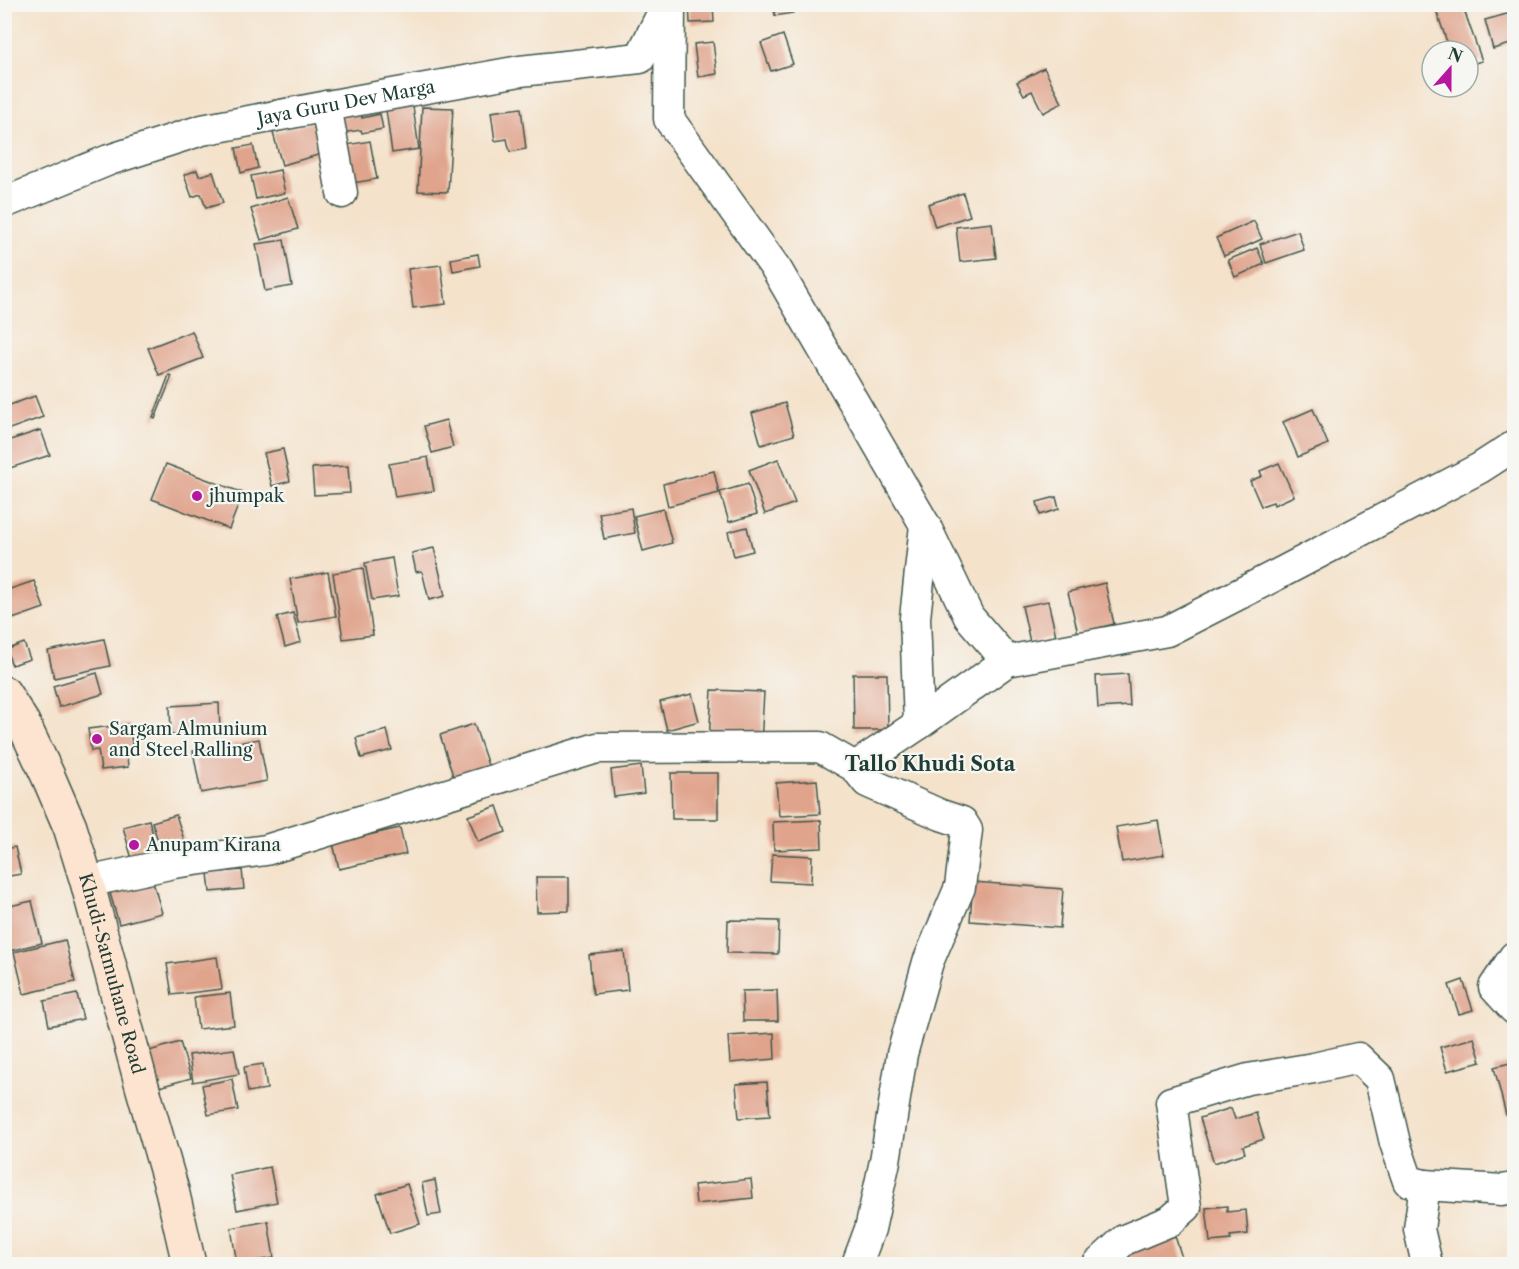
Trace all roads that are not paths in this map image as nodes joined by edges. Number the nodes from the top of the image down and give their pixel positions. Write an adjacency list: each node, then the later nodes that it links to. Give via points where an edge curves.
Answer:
1 (668, 4): 2 (street); 3 (street)
2 (640, 58): 3 (street); 4 (street, Jaya Guru Dev Marga, via 520,71)
3 (669, 92): 8 (street, via 669,119 777,270)
4 (326, 106): 5 (street); 6 (street, Jaya Guru Dev Marga, via 202,130 109,160)
5 (342, 193)
6 (4, 203)
7 (1515, 446): 9 (street, via 1167,631)
8 (925, 525): 9 (street, via 969,617); 11 (street, via 915,618)
9 (1006, 661): 11 (street)
10 (4, 693): 13 (main road, Khudi-Satmuhane Road, via 48,776 70,827)
11 (919, 724): 12 (street)
12 (855, 766): 13 (street, via 820,747 597,748 266,850 174,863); 19 (street, via 867,782 962,822 967,830 960,888 928,962 902,1054 885,1161 870,1229)
13 (87, 882): 18 (main road, Khudi-Satmuhane Road)
14 (1515, 957): 15 (street, via 1494,987)
15 (1515, 1008)
16 (1425, 1185): 17 (street); 20 (street, via 1408,1181 1380,1079 1358,1058 1248,1079 1171,1102 1186,1207 1170,1221 1124,1240); 21 (street, via 1419,1229)
17 (1515, 1188)
18 (189, 1264)
19 (857, 1264)
20 (1098, 1264)
21 (1427, 1264)

